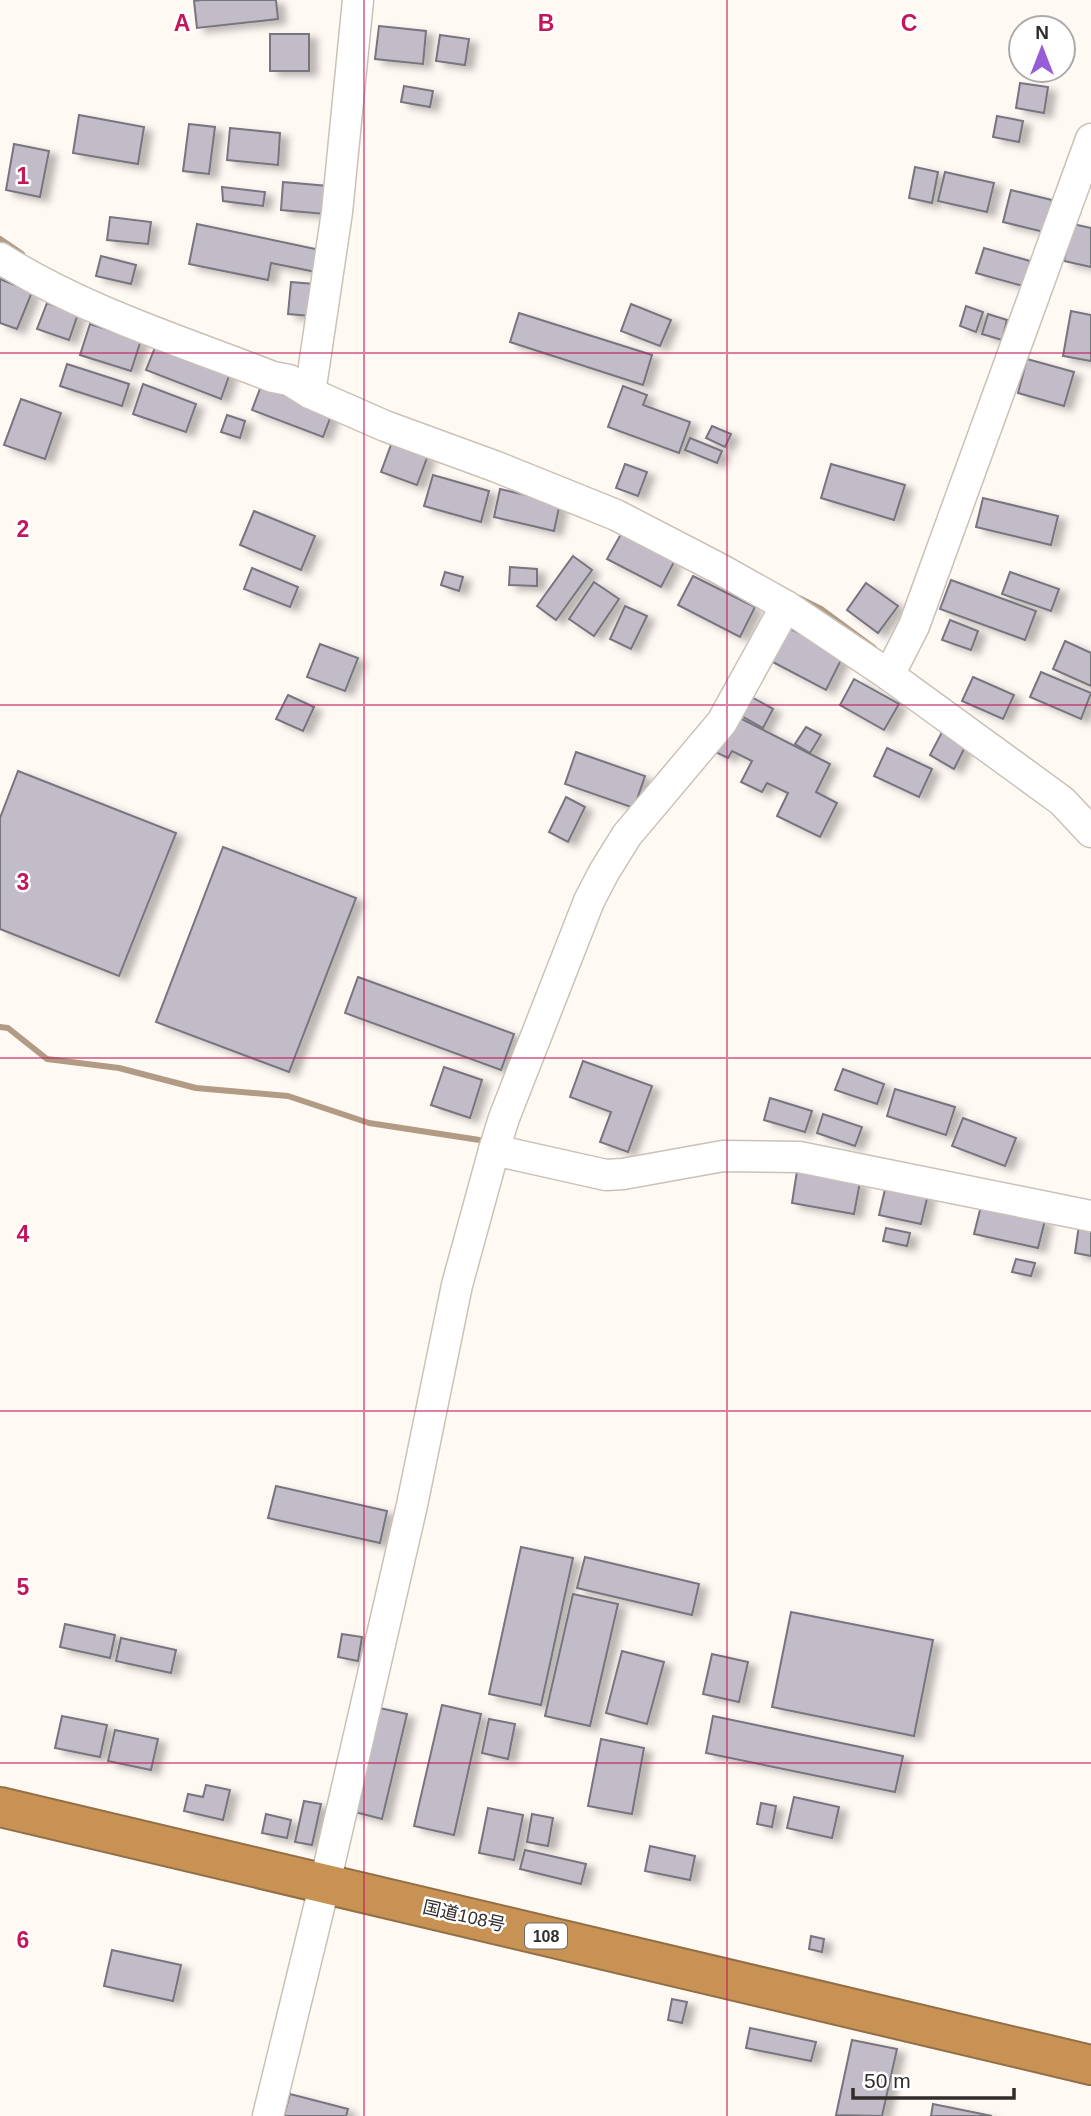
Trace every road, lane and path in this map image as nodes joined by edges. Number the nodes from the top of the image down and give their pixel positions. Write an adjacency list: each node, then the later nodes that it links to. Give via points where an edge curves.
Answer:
1 (358, 0): 4 (street, via 337,212)
2 (1091, 139): 6 (street, via 914,626)
3 (0, 258): 4 (street, via 76,300 289,380)
4 (310, 393): 5 (street, via 616,515)
5 (786, 606): 6 (street); 8 (street, via 722,722 627,835 604,872)
6 (889, 675): 7 (street, via 1062,801)
7 (1091, 832)
8 (494, 1150): 9 (street, via 606,1175 723,1156 799,1157); 11 (street, via 457,1285)
9 (1091, 1216)
10 (0, 1807): 11 (highway, 国道108号 / 108)
11 (325, 1883): 12 (highway, 国道108号 / 108); 13 (street)
12 (1091, 2065)
13 (268, 2116)

